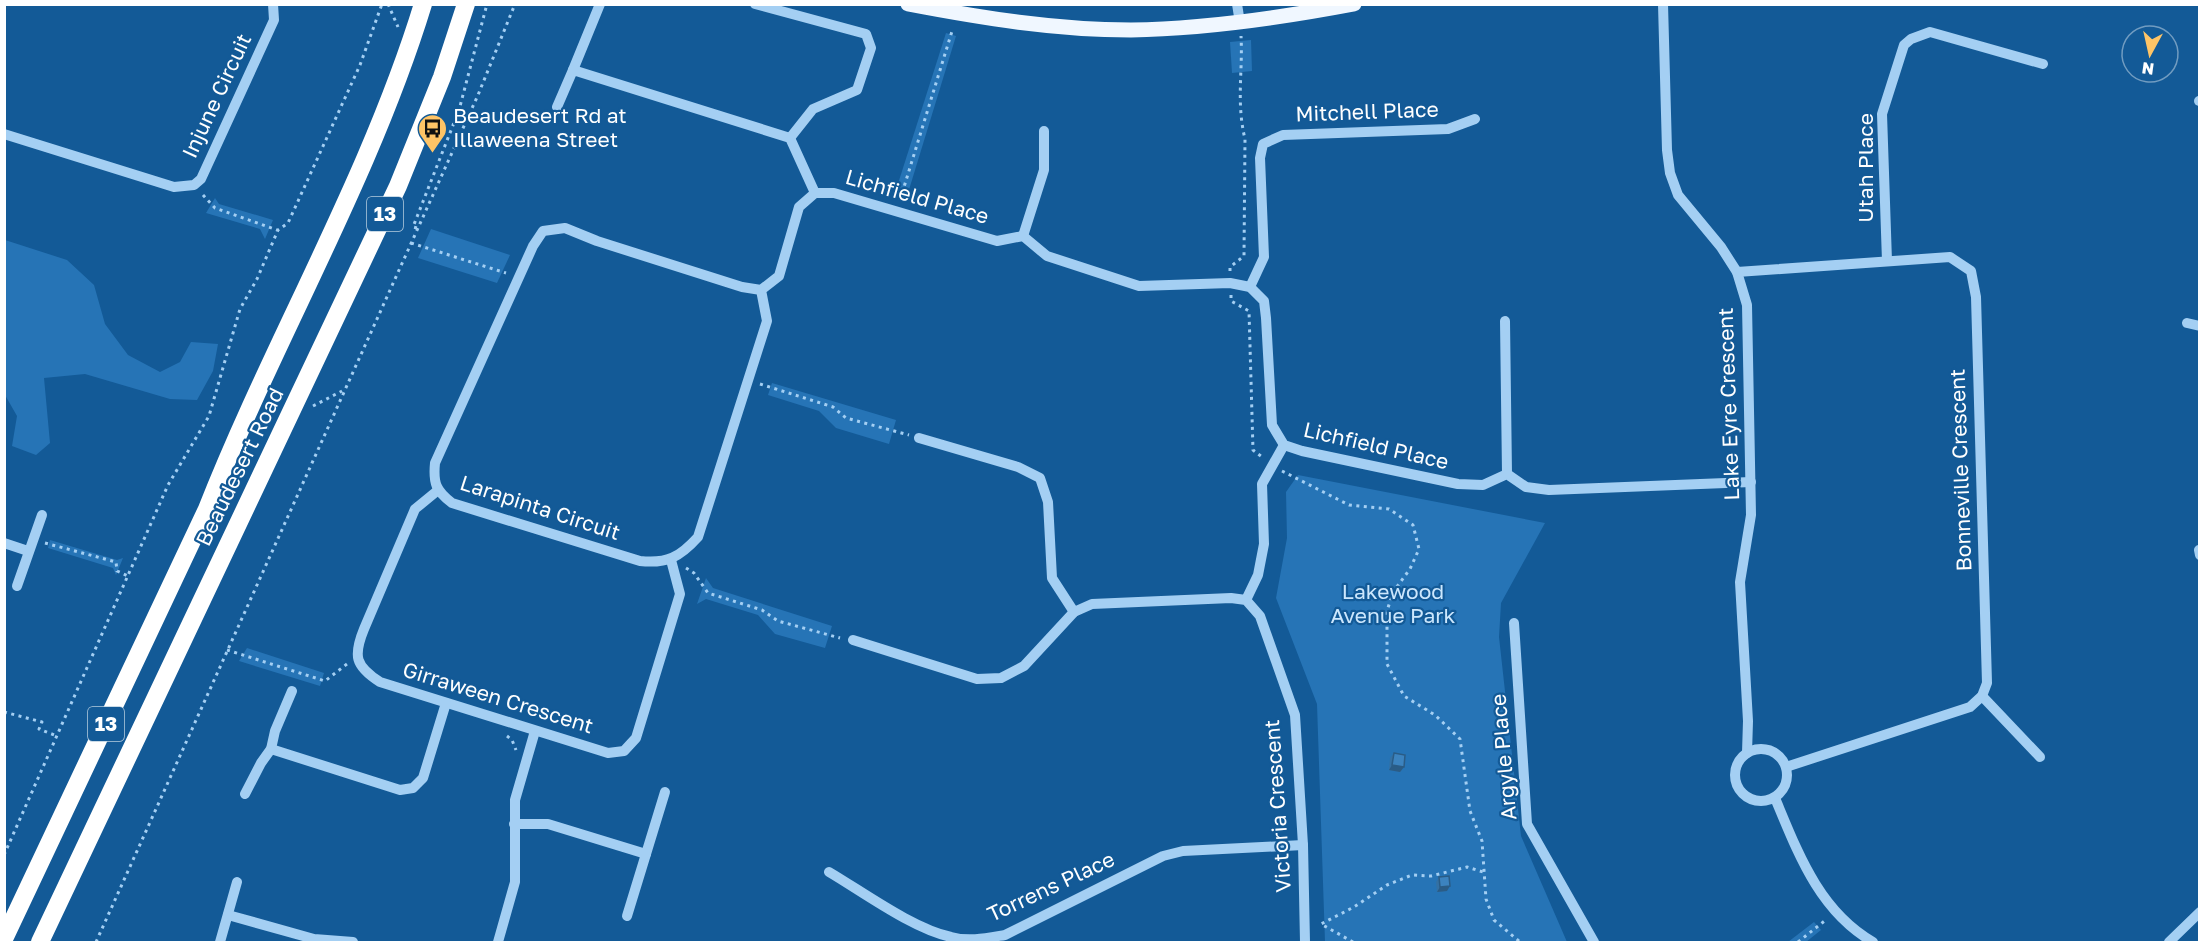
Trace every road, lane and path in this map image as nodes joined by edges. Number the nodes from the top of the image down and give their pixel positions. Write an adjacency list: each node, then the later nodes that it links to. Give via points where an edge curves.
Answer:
1 (273, 4): 22 (street, Injune Circuit, via 274,20 201,179)
2 (382, 4): 26 (path, via 360,65 288,223)
3 (423, 4): 86 (highway, Beaudesert Road / 13, via 387,109 340,218)
4 (466, 4): 40 (highway, Beaudesert Road / 13, via 403,176)
5 (487, 4): 25 (path, via 459,110 413,226)
6 (515, 4): 25 (path)
7 (600, 4): 16 (street)
8 (755, 4): 21 (street, via 866,34 871,48 857,90 813,109)
9 (908, 4): 14 (main road, via 1044,26)
10 (1237, 4): 14 (street)
11 (1354, 4): 14 (main road)
12 (1663, 4): 30 (street, Lake Eyre Crescent, via 1670,173 1678,195)
13 (953, 28): 24 (path)
14 (1240, 29): 32 (path, via 1241,122 1245,139 1244,256 1230,267)
15 (2043, 64): 29 (street, Utah Place, via 1930,32 1904,45 1882,114)
16 (573, 70): 17 (street); 21 (street)
17 (557, 107)
18 (1475, 119): 33 (street, Mitchell Place, via 1448,129 1283,135 1263,144 1260,158 1264,257)
19 (1044, 131): 27 (street, via 1044,170)
20 (4, 134): 22 (street, Injune Circuit, via 174,187)
21 (790, 138): 23 (street)
22 (194, 185): 26 (path, via 215,208)
23 (815, 193): 24 (street, Lichfield Place, via 834,193); 34 (street, via 799,207 779,276)
24 (897, 211): 27 (street, Lichfield Place, via 997,241)
25 (417, 228): 28 (path)
26 (278, 230): 52 (path, via 240,309 209,417 168,485)
27 (1023, 236): 32 (street, via 1047,256 1139,286)
28 (411, 243): 31 (path); 39 (path)
29 (1887, 261): 30 (street, Bonneville Crescent); 61 (street, Bonneville Crescent, via 1950,257 1971,271 1976,297 1987,672)
30 (1737, 272): 45 (street, Lake Eyre Crescent, via 1747,305)
31 (519, 277): 34 (street, Larapinta Circuit, via 543,231 565,228); 46 (street, Larapinta Circuit, via 435,463)
32 (1230, 283): 33 (street); 43 (path, via 1231,301 1250,311 1253,450)
33 (1250, 287): 42 (street, Lichfield Place, via 1264,301 1272,425)
34 (761, 290): 38 (street, via 767,321)
35 (1505, 321): 44 (street)
36 (2187, 323): 37 (street)
37 (2199, 326)
38 (748, 380): 41 (path, via 833,407 846,418); 51 (street, via 698,537)
39 (344, 390): 40 (path); 58 (path)
40 (290, 417): 87 (highway, Beaudesert Road / 13)
41 (919, 438): 55 (street, via 1018,467 1040,478 1048,502 1052,578)
42 (1284, 445): 43 (street); 44 (street, Lichfield Place, via 1458,484 1483,485)
43 (1271, 464): 54 (street, via 1262,484 1264,544 1258,575); 80 (path, via 1349,505 1389,509 1413,525 1419,549 1393,592 1387,611 1387,664 1404,696 1435,715 1460,739 1470,811 1482,841)
44 (1507, 474): 45 (street, via 1526,487 1549,490)
45 (1751, 482): 68 (street, Lake Eyre Crescent, via 1751,515 1740,582)
46 (437, 491): 51 (street, Larapinta Circuit, via 452,503 640,561); 62 (street, Girraween Crescent, via 415,509 358,644 357,657 365,672 380,682)
47 (42, 515): 48 (street)
48 (32, 539): 50 (street); 52 (path, via 116,562 117,571)
49 (4, 543): 50 (street)
50 (28, 551): 53 (street)
51 (672, 565): 57 (path, via 694,573 708,593 762,610 778,621); 64 (street, Girraween Crescent, via 680,594 636,738 624,751 608,753)
52 (129, 577): 66 (path)
53 (17, 586)
54 (1246, 600): 55 (street, via 1092,604); 76 (street, Victoria Crescent, via 1260,616 1295,715)
55 (1074, 612): 57 (street, via 1024,666 1000,678 977,679)
56 (1514, 623): 95 (street, Argyle Place, via 1527,824)
57 (853, 640)
58 (227, 650): 59 (path, via 325,681 346,663); 88 (path)
59 (348, 668)
60 (292, 691): 67 (street)
61 (1982, 696): 69 (street); 71 (street, via 1970,707)
62 (446, 702): 64 (street, Girraween Crescent); 67 (street, via 423,778 413,788 400,790)
63 (4, 712): 66 (path, via 42,722 39,729)
64 (535, 731): 75 (street, via 515,800)
65 (500, 732): 70 (path, via 512,740 517,751)
66 (57, 736): 78 (path)
67 (271, 749): 73 (street)
68 (1747, 753): 71 (street, via 1756,749 1772,751); 74 (street, via 1734,775 1740,792 1755,801)
69 (2040, 757)
70 (514, 761)
71 (1786, 767): 74 (street, via 1785,785)
72 (665, 792): 77 (street)
73 (245, 794)
74 (1774, 798): 83 (street, via 1804,866)
75 (514, 824): 77 (street, via 548,824); 91 (street, via 515,882)
76 (1303, 845): 79 (street, Torrens Place, via 1183,851 1163,856 1005,935 978,940 930,931); 92 (street, Victoria Crescent)
77 (646, 854): 85 (street)
78 (4, 855)
79 (829, 872)
80 (1483, 872): 93 (path, via 1467,867 1431,876 1412,875 1387,885 1321,924); 94 (path, via 1486,899 1494,920)
81 (237, 882): 84 (street)
82 (2199, 912): 98 (street)
83 (1834, 913): 96 (path); 97 (street)
84 (228, 915): 89 (street); 90 (street, via 314,939)
85 (627, 916)
86 (4, 939)
87 (40, 942)
88 (96, 942)
89 (220, 942)
90 (353, 942)
91 (498, 942)
92 (1305, 942)
93 (1353, 942)
94 (1520, 942)
95 (1594, 942)
96 (1798, 942)
97 (1873, 942)
98 (2169, 942)

